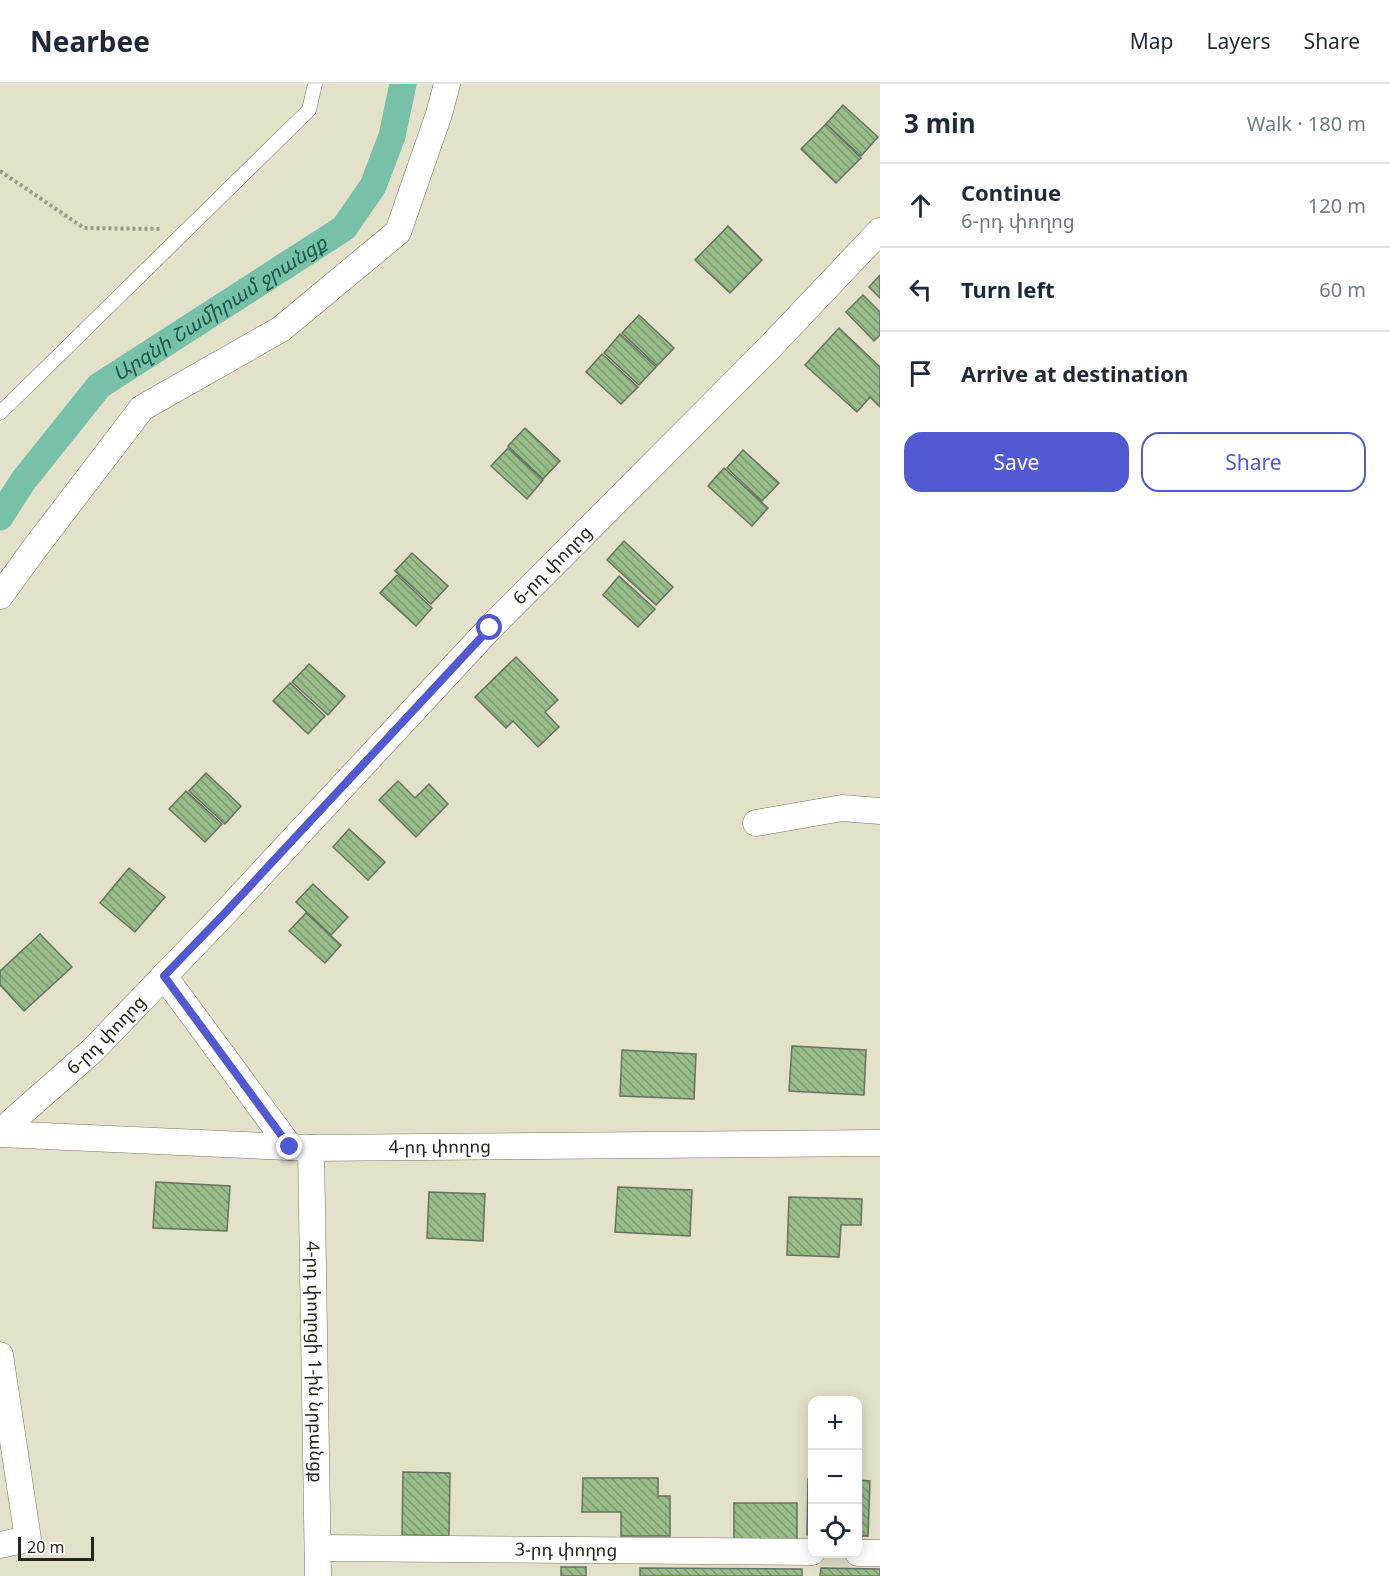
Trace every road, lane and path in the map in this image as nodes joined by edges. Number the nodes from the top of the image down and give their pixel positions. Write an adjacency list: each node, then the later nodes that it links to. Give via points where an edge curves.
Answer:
1 (315, 84): 4 (lane, via 309,110)
2 (447, 84): 7 (street, via 398,232 281,329 142,408)
3 (0, 171): 4 (path, via 84,228)
4 (188, 228): 6 (lane)
5 (880, 231): 10 (street, 6-րդ փողոց, via 490,628)
6 (0, 413)
7 (0, 596)
8 (880, 811): 9 (street, via 842,808)
9 (756, 823)
10 (164, 976): 11 (street, 6-րդ փողոց, via 93,1050); 13 (street)
11 (0, 1133): 13 (street, 4-րդ փողոց)
12 (880, 1143): 13 (street, 4-րդ փողոց)
13 (301, 1148): 16 (street, 4-րդ փողոցի 1-ին նրբանցք)
14 (0, 1355): 15 (street, via 28,1539)
15 (0, 1545)
16 (318, 1548): 17 (street, 3-րդ փողոց); 20 (street, 4-րդ փողոցի 1-ին նրբանցք)
17 (808, 1552)
18 (862, 1553): 19 (street)
19 (880, 1553)
20 (318, 1576)

